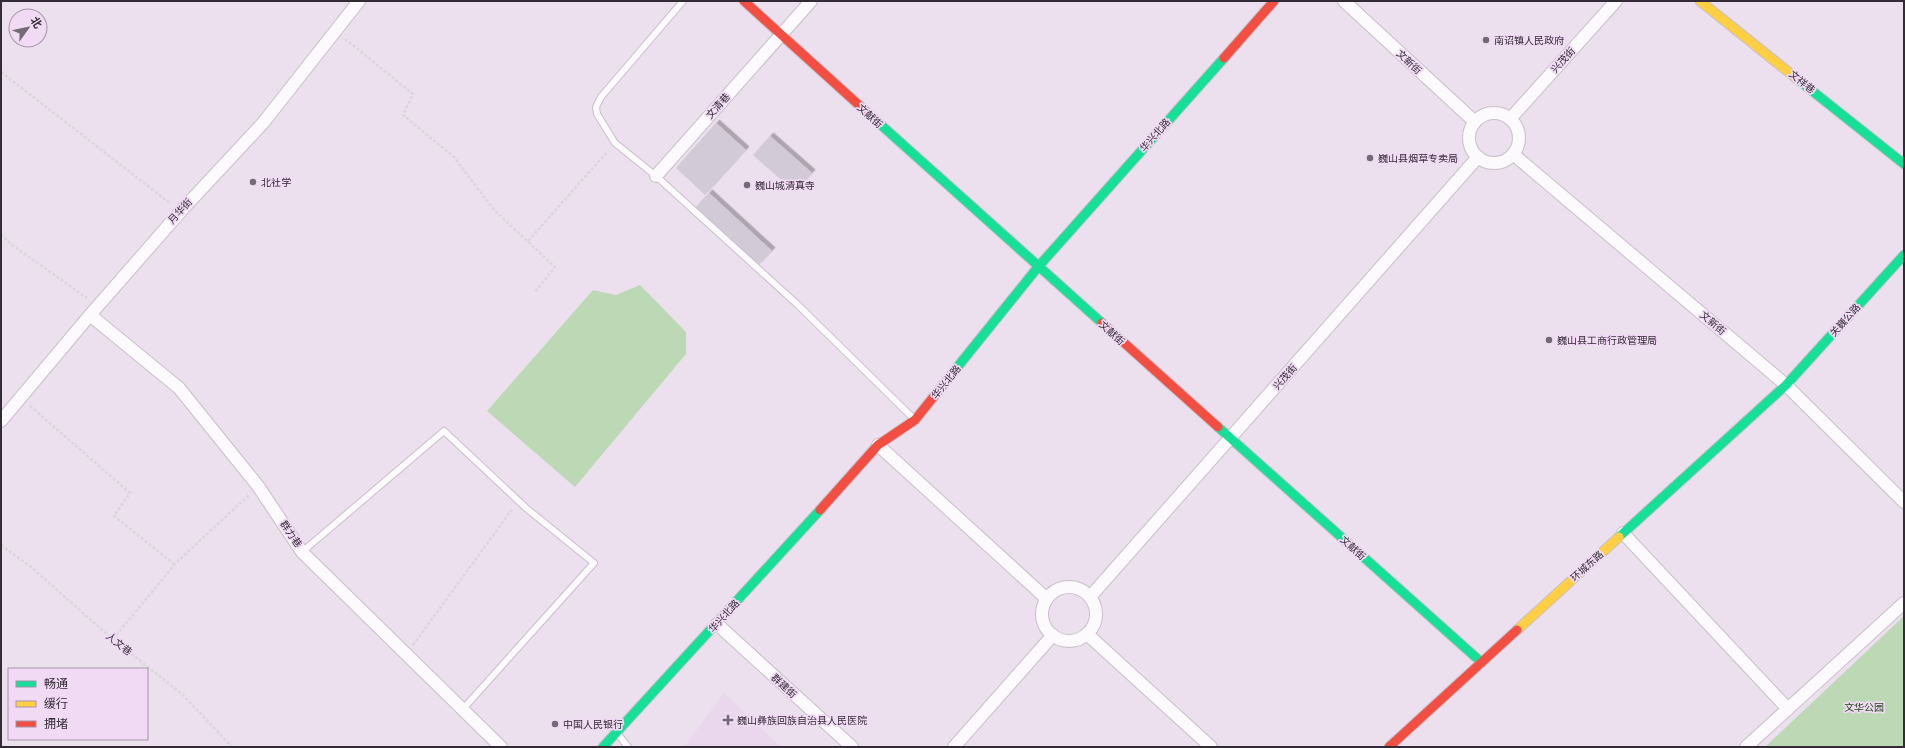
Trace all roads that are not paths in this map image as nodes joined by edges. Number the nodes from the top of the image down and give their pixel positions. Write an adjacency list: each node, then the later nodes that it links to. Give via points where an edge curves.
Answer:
1 (359, 1): 18 (street, 月华街, via 263,123 181,211)
2 (683, 1): 15 (lane, via 601,96 596,107 597,114 615,143)
3 (744, 1): 9 (main road, 文献街)
4 (811, 1): 9 (street, 文清巷)
5 (1274, 1): 17 (main road, 华兴北路)
6 (1344, 1): 11 (street, 文新街)
7 (1616, 1): 10 (street, 兴茂街)
8 (1700, 1): 14 (main road, 文祥巷)
9 (780, 35): 15 (street, 文清巷); 17 (main road, 文献街)
10 (1510, 119): 11 (street, via 1496,113 1481,117); 12 (street, via 1515,125 1518,140 1517,148)
11 (1475, 122): 13 (street, via 1471,129 1470,144)
12 (1512, 154): 13 (street, via 1507,159 1492,163); 19 (street, 文新街)
13 (1478, 157): 22 (street, 兴茂街)
14 (1904, 164)
15 (656, 176): 20 (lane, via 798,305)
16 (1904, 255): 19 (main road, 关巍公路)
17 (1038, 267): 20 (main road, 华兴北路); 22 (main road, 文献街)
18 (90, 315): 21 (street, 月华街); 26 (street, 群力巷, via 178,388 258,486)
19 (1786, 385): 24 (street, 文新街); 25 (main road, 环城东路)
20 (915, 420): 23 (main road, 华兴北路)
21 (1, 421)
22 (1231, 439): 27 (street, 兴茂街); 33 (main road, 文献街)
23 (878, 446): 28 (street); 30 (main road, 华兴北路)
24 (1904, 502)
25 (1623, 533): 33 (main road, 环城东路); 35 (street)
26 (302, 552): 34 (street, 群力巷); 34 (lane, via 444,431 518,501 594,563)
27 (1090, 597): 28 (street, via 1084,591 1068,587 1056,591); 31 (street, via 1094,604 1095,620)
28 (1047, 599): 32 (street, via 1042,614)
29 (1904, 603): 35 (street)
30 (717, 624): 36 (main road, 华兴北路); 40 (street, 群建街)
31 (1087, 634): 32 (street, via 1066,641); 42 (street)
32 (1053, 636): 41 (street)
33 (1481, 662): 43 (main road, 环城东路)
34 (463, 709): 37 (street, 群力巷)
35 (1788, 709): 44 (street)
36 (616, 732): 38 (main road, 华兴北路); 39 (lane)
37 (501, 747)
38 (602, 747)
39 (628, 747)
40 (852, 747)
41 (954, 747)
42 (1211, 747)
43 (1389, 747)
44 (1746, 747)

